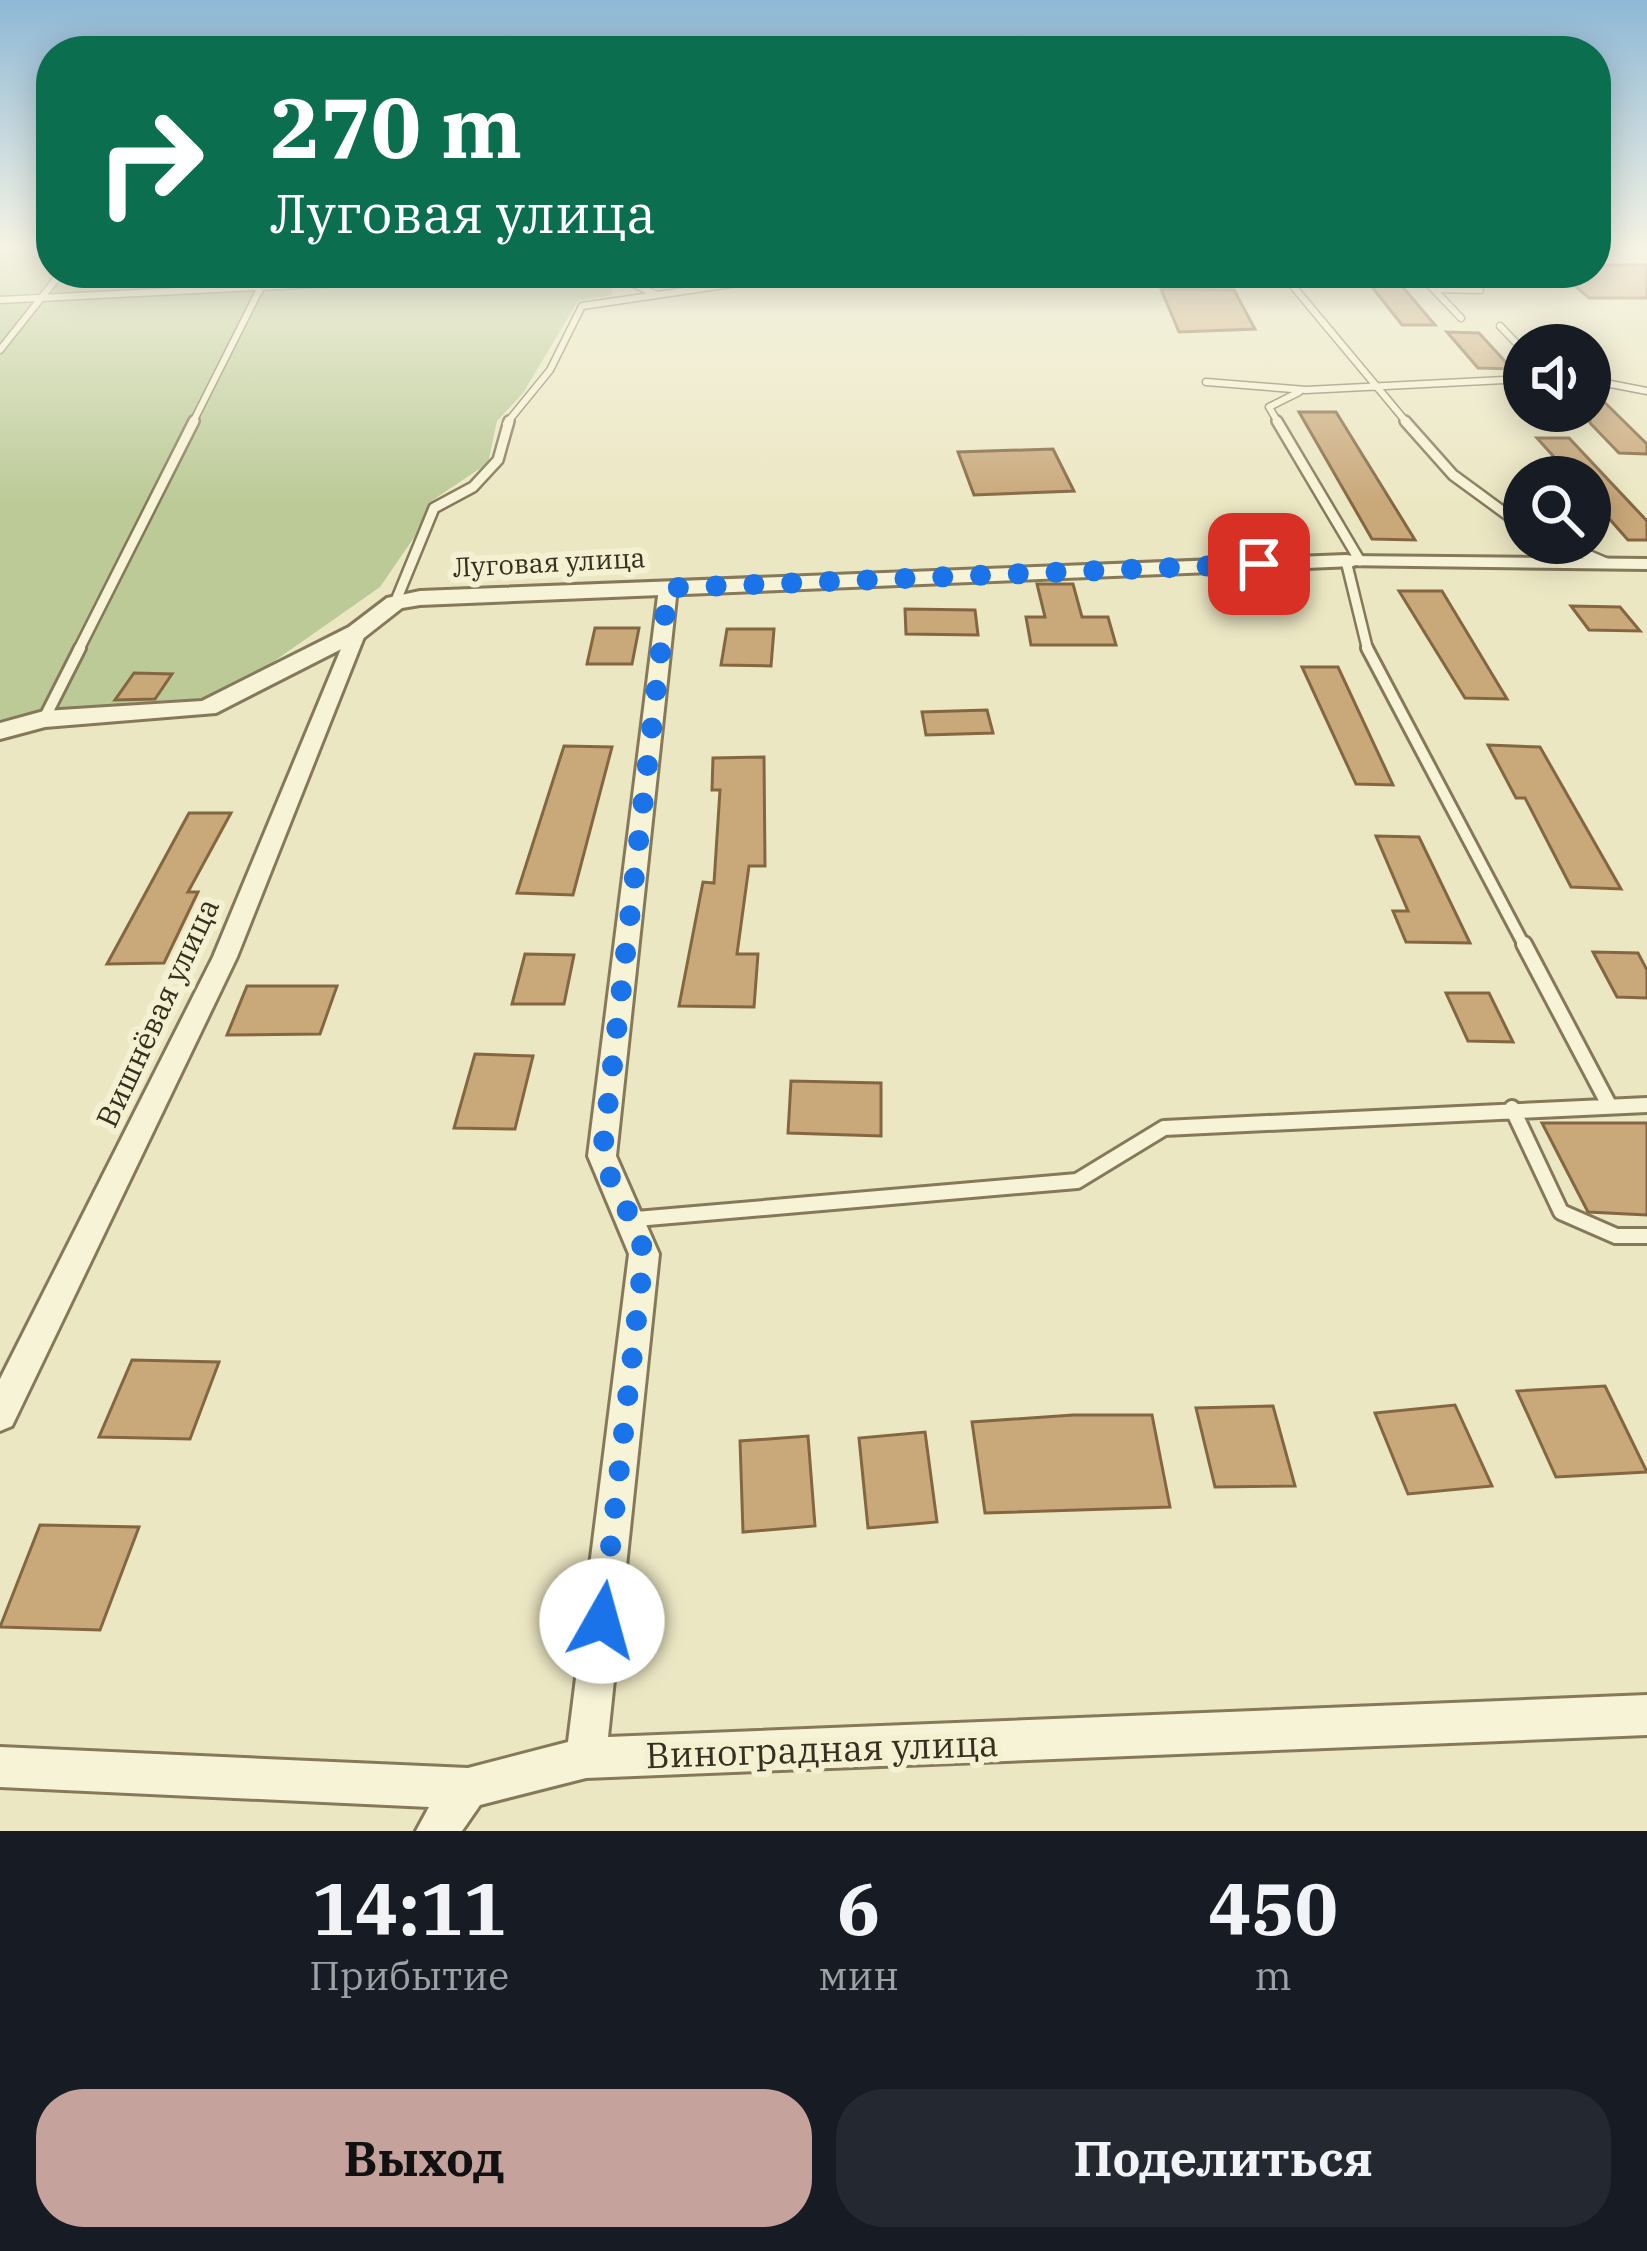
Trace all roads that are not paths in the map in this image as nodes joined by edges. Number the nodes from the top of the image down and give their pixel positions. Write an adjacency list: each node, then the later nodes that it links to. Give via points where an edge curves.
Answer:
1 (240, 332): 20 (lane)
2 (568, 332): 18 (lane, via 550,370 506,424 498,460 473,487 434,508)
3 (1336, 332): 7 (lane)
4 (1503, 380): 7 (lane)
5 (1206, 382): 8 (lane)
6 (1611, 385): 9 (lane)
7 (1373, 386): 8 (lane); 12 (lane)
8 (1306, 390): 13 (lane, via 1269,406)
9 (1631, 390): 10 (lane); 11 (lane)
10 (1647, 392)
11 (1647, 405)
12 (1503, 514)
13 (1353, 561): 14 (street); 17 (street, Луговая улица); 22 (lane, via 1364,644)
14 (1503, 563)
15 (1611, 564): 16 (street)
16 (1647, 564)
17 (668, 588): 18 (street, Луговая улица); 25 (street, via 602,1156 614,1191)
18 (395, 603): 19 (street)
19 (357, 632): 20 (street, via 207,708); 27 (street, Вишнёвая улица, via 225,956)
20 (44, 719): 21 (street)
21 (0, 731)
22 (1610, 1105): 23 (lane); 24 (lane)
23 (1647, 1105)
24 (1512, 1108): 25 (lane, via 1164,1128 1077,1181); 26 (lane, via 1561,1212 1616,1236)
25 (636, 1219): 29 (street, via 644,1254)
26 (1647, 1236)
27 (0, 1414)
28 (1647, 1715): 29 (street, Виноградная улица)
29 (586, 1758): 31 (street, Виноградная улица)
30 (0, 1767): 31 (street, Виноградная улица)
31 (468, 1788): 32 (street)
32 (437, 1831)

